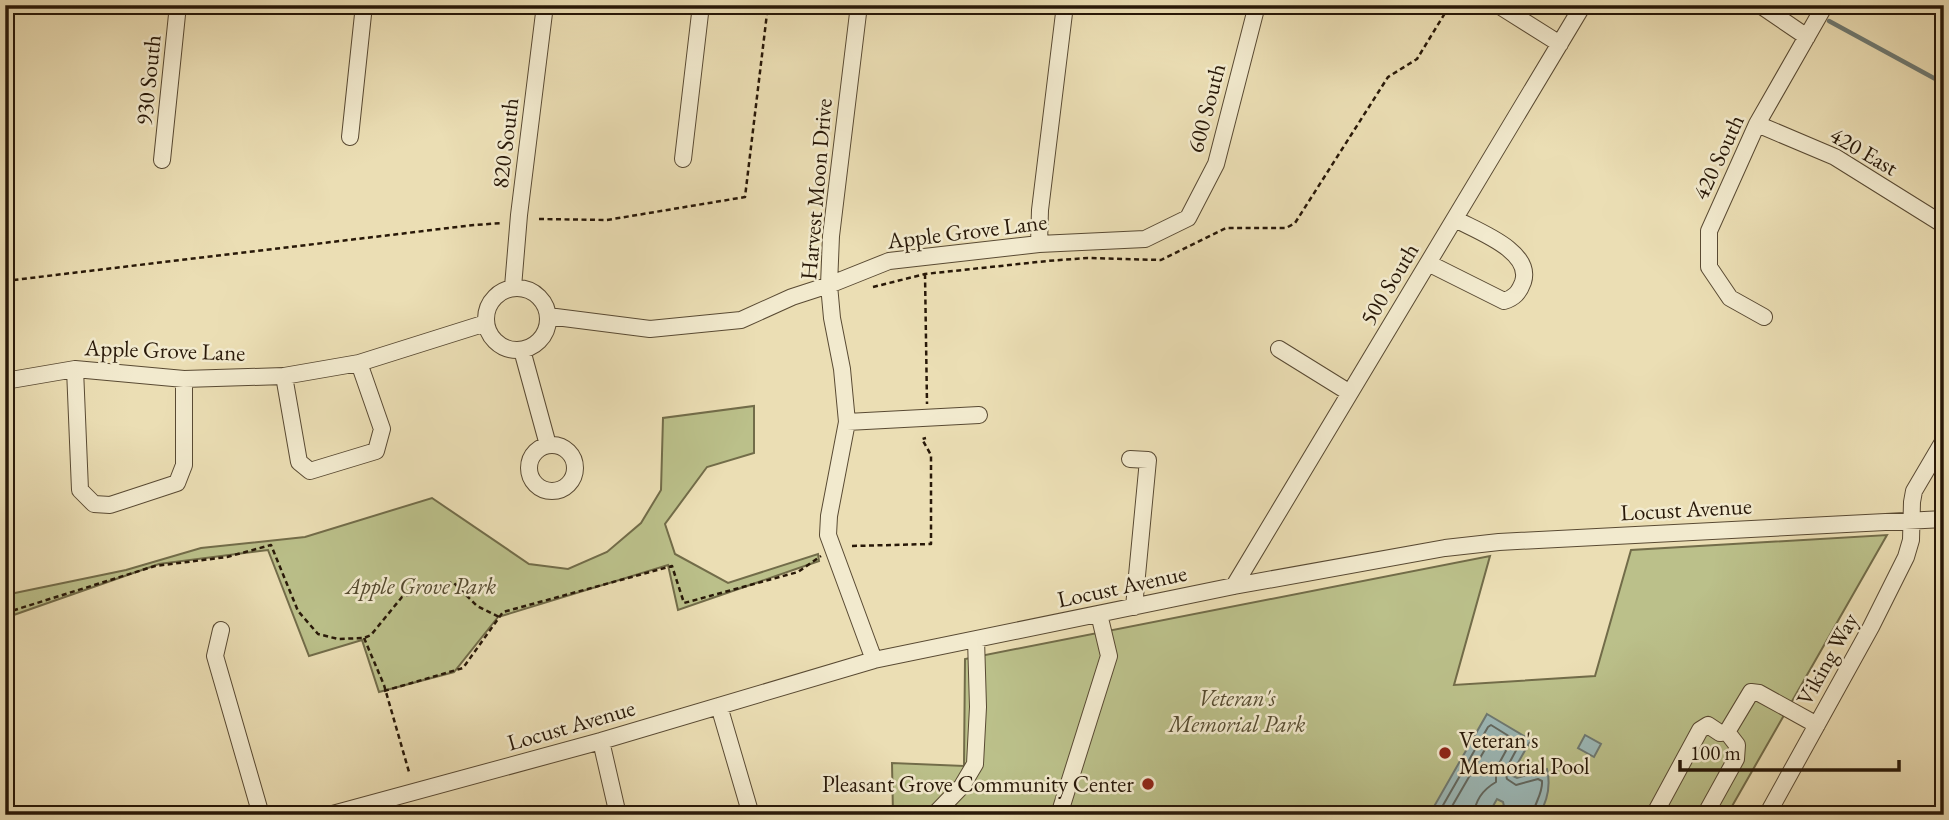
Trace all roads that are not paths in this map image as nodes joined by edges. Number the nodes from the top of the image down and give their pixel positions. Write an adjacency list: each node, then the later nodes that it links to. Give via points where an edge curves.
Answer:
1 (178, 5): 17 (street, 930 South)
2 (364, 5): 15 (street)
3 (545, 5): 24 (street, 820 South)
4 (701, 5): 16 (street)
5 (859, 5): 23 (street, Harvest Moon Drive)
6 (1065, 5): 21 (street)
7 (1257, 5): 18 (street, 600 South, via 1216,164)
8 (1499, 5): 13 (street)
9 (1583, 5): 13 (street, 500 South)
10 (1760, 5): 12 (street)
11 (1825, 5): 12 (street, 420 South)
12 (1807, 37): 14 (street, 420 South)
13 (1560, 44): 19 (street, 500 South)
14 (1758, 124): 20 (street, 420 East, via 1835,157); 26 (street, 420 South, via 1709,231 1709,267 1730,298)
15 (350, 137)
16 (683, 159)
17 (162, 160)
18 (1188, 218): 21 (street, Apple Grove Lane, via 1145,239)
19 (1455, 219): 22 (street, 500 South); 22 (street, via 1512,251 1524,266 1518,292 1504,300)
20 (1944, 225)
21 (1039, 244): 23 (street, Apple Grove Lane, via 889,261)
22 (1428, 263): 35 (street, 500 South)
23 (829, 285): 25 (street, Apple Grove Lane, via 741,320 650,329); 37 (street, Harvest Moon Drive)
24 (513, 287): 25 (street, via 535,293); 27 (street, via 493,298)
25 (548, 316): 29 (street, via 542,338)
26 (1765, 317)
27 (486, 323): 29 (street, via 499,345); 30 (street, Apple Grove Lane)
28 (1279, 349): 35 (street)
29 (522, 350): 39 (street)
30 (359, 363): 32 (street, Apple Grove Lane); 32 (street, via 382,429 376,451 310,471 299,463)
31 (75, 369): 33 (street, Apple Grove Lane); 33 (street, via 80,489 94,503 110,505 177,482 184,465); 34 (street, Apple Grove Lane)
32 (284, 376): 33 (street, Apple Grove Lane)
33 (184, 379)
34 (5, 381)
35 (1350, 393): 43 (street, 500 South)
36 (979, 415): 37 (street)
37 (846, 422): 48 (street, Harvest Moon Drive, via 828,535)
38 (1944, 440): 42 (street, Viking Way, via 1914,491)
39 (548, 445)
40 (1130, 459): 44 (street, via 1148,460)
41 (1944, 519): 42 (street, Locust Avenue)
42 (1912, 520): 43 (street, Locust Avenue, via 1499,542); 50 (street, Viking Way, via 1906,557)
43 (1234, 586): 44 (street, Locust Avenue)
44 (1134, 607): 45 (street, Locust Avenue)
45 (1099, 614): 47 (street, Locust Avenue); 60 (street, via 1108,656)
46 (221, 630): 55 (street, via 215,656)
47 (976, 639): 48 (street, Locust Avenue); 59 (street, via 975,764 962,786)
48 (874, 660): 49 (street, Locust Avenue)
49 (719, 706): 52 (street, Locust Avenue); 58 (street)
50 (1817, 725): 51 (street, via 1751,692); 62 (street, Viking Way)
51 (1727, 732): 54 (street, via 1708,725 1700,730); 61 (street, via 1737,745 1736,759)
52 (601, 741): 53 (street, Locust Avenue); 57 (street)
53 (377, 808): 56 (street, Locust Avenue)
54 (1660, 813)
55 (261, 815)
56 (329, 815)
57 (618, 815)
58 (751, 815)
59 (934, 815)
60 (1059, 815)
61 (1705, 815)
62 (1767, 815)

